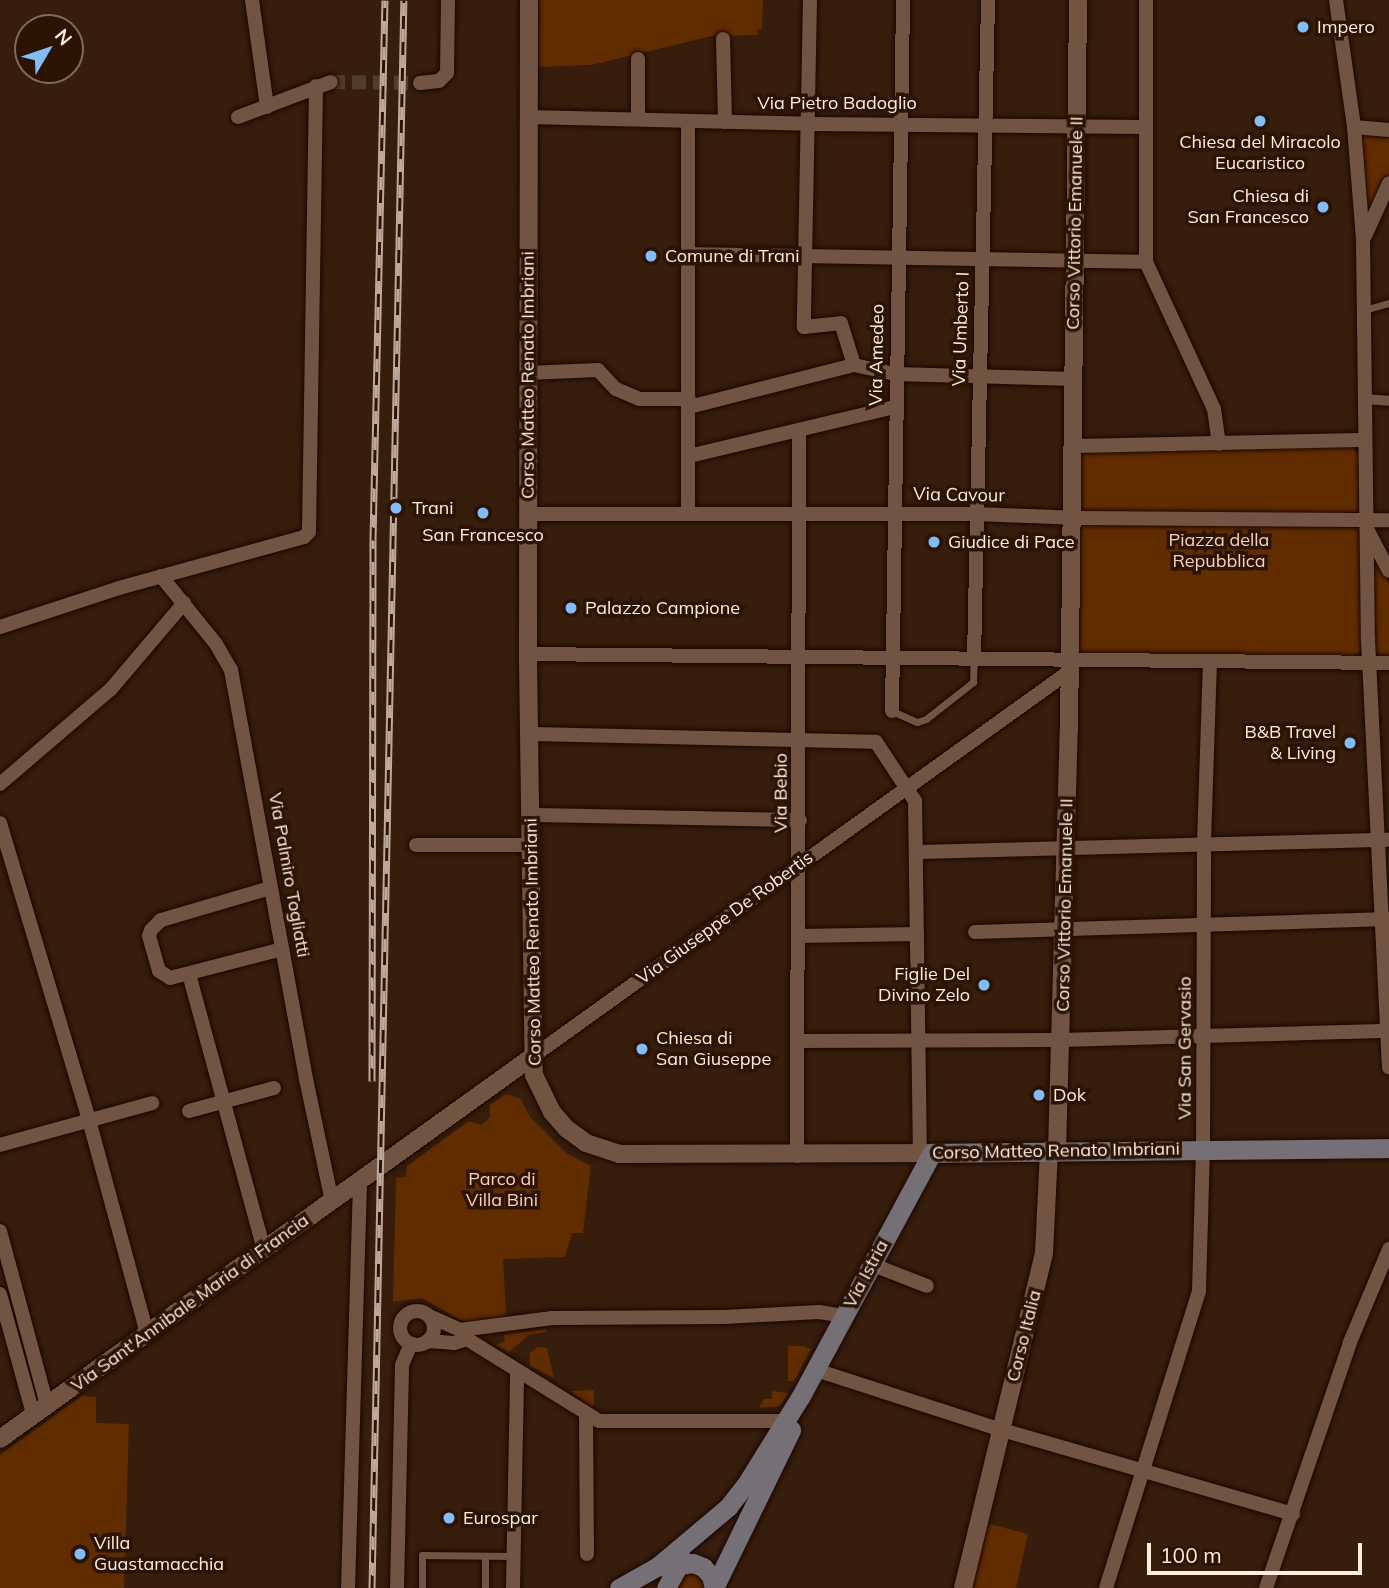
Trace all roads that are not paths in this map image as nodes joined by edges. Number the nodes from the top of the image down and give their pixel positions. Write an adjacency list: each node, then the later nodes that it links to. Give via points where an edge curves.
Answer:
1 (252, 0): 13 (street)
2 (448, 0): 12 (street, via 447,73 439,81)
3 (528, 0): 15 (street, Corso Matteo Renato Imbriani)
4 (810, 0): 21 (street)
5 (903, 0): 19 (street, Via Amedeo)
6 (988, 0): 20 (street, Via Umberto I)
7 (1078, 0): 22 (street, Corso Vittorio Emanuele II)
8 (1146, 0): 23 (street)
9 (1336, 0): 24 (street)
10 (723, 39): 18 (street)
11 (638, 59): 16 (street)
12 (420, 83)
13 (267, 107): 14 (street); 59 (street, via 324,84 311,524 307,535)
14 (238, 117)
15 (529, 117): 16 (street, Via Pietro Badoglio); 37 (street, Corso Matteo Renato Imbriani)
16 (638, 119): 17 (street, Via Pietro Badoglio)
17 (688, 121): 18 (street, Via Pietro Badoglio); 28 (street)
18 (724, 122): 21 (street, Via Pietro Badoglio)
19 (900, 123): 20 (street, Via Pietro Badoglio); 21 (street, Via Pietro Badoglio); 30 (street, Via Amedeo)
20 (988, 123): 22 (street, Via Pietro Badoglio); 31 (street, Via Umberto I)
21 (809, 124): 29 (street)
22 (1078, 125): 23 (street, Via Pietro Badoglio); 32 (street, Corso Vittorio Emanuele II)
23 (1145, 127): 33 (street)
24 (1353, 127): 25 (street); 27 (street)
25 (1389, 130)
26 (1389, 183): 27 (street)
27 (1363, 240): 35 (street)
28 (690, 254): 29 (street); 43 (street)
29 (806, 256): 30 (street); 36 (street, via 804,327 841,323)
30 (899, 258): 31 (street); 38 (street, Via Amedeo)
31 (982, 258): 32 (street); 39 (street, Via Umberto I)
32 (1074, 260): 33 (street); 40 (street, Corso Vittorio Emanuele II)
33 (1146, 262): 47 (street, via 1214,409)
34 (1389, 303): 35 (lane)
35 (1363, 310): 41 (street)
36 (854, 365): 38 (street); 43 (street)
37 (527, 373): 43 (street, via 598,370 616,388 639,399); 52 (street, Corso Matteo Renato Imbriani)
38 (895, 374): 39 (street); 44 (street, Via Amedeo)
39 (978, 376): 40 (street); 54 (street, Via Umberto I)
40 (1073, 379): 48 (street, Corso Vittorio Emanuele II)
41 (1363, 399): 42 (street); 46 (street)
42 (1389, 401)
43 (689, 403): 49 (street)
44 (895, 407): 45 (street); 53 (street, Via Amedeo)
45 (799, 430): 49 (street); 51 (street, Via Bebio)
46 (1364, 440): 47 (street); 57 (street)
47 (1219, 444): 48 (street)
48 (1071, 446): 55 (street)
49 (689, 456): 50 (street)
50 (688, 512): 51 (street, Via Cavour); 52 (street, Via Cavour)
51 (802, 513): 53 (street, Via Cavour); 63 (street, Via Bebio)
52 (528, 514): 62 (street, Corso Matteo Renato Imbriani)
53 (895, 514): 54 (street, Via Cavour); 64 (street, Via Amedeo)
54 (976, 514): 55 (street, Via Cavour); 65 (street, Via Umberto I)
55 (1070, 518): 57 (street, Via Cavour); 69 (street)
56 (1389, 520): 57 (street, Via Cavour)
57 (1365, 522): 58 (street); 67 (street)
58 (1389, 571)
59 (162, 576): 60 (street, Via Palmiro Togliatti); 61 (street)
60 (184, 603): 75 (street, via 111,689); 87 (street, Via Palmiro Togliatti, via 231,670)
61 (0, 627)
62 (528, 654): 63 (street); 71 (street, Corso Matteo Renato Imbriani)
63 (801, 656): 64 (street); 72 (street, Via Bebio)
64 (891, 659): 65 (street); 70 (street, Via Amedeo)
65 (974, 659): 69 (street); 70 (lane, via 973,682 926,719 913,721)
66 (1210, 661): 67 (street); 69 (street); 81 (street, Via San Gervasio)
67 (1369, 663): 68 (street); 74 (street)
68 (1389, 663)
69 (1070, 666): 76 (street, Via Giuseppe De Robertis); 84 (street, Corso Vittorio Emanuele II)
70 (892, 711)
71 (529, 734): 72 (street); 77 (street, Corso Matteo Renato Imbriani)
72 (800, 740): 76 (street, via 876,742); 78 (street, Via Bebio)
73 (1389, 748): 74 (street)
74 (1372, 749): 80 (street)
75 (0, 784)
76 (907, 789): 85 (street, via 915,801); 86 (street, Via Giuseppe De Robertis)
77 (531, 816): 78 (street); 83 (street, Corso Matteo Renato Imbriani)
78 (800, 820): 86 (street, Via Bebio)
79 (0, 823): 107 (street)
80 (1383, 840): 81 (street); 88 (street)
81 (1204, 842): 84 (street); 89 (street, Via San Gervasio)
82 (416, 845): 83 (street)
83 (531, 845): 101 (street, Corso Matteo Renato Imbriani)
84 (1066, 846): 85 (street); 90 (street, Corso Vittorio Emanuele II)
85 (917, 852): 92 (street)
86 (800, 864): 93 (street, Via Bebio); 101 (street, Via Giuseppe De Robertis)
87 (271, 888): 94 (street, Via Palmiro Togliatti); 95 (street, via 155,924 149,936 159,971 170,978)
88 (1386, 919): 89 (street); 96 (street)
89 (1205, 926): 90 (street); 97 (street, Via San Gervasio)
90 (1064, 931): 91 (street); 98 (street, Corso Vittorio Emanuele II)
91 (975, 932)
92 (917, 934): 93 (street); 100 (street)
93 (798, 936): 99 (street, Via Bebio)
94 (282, 949): 95 (street); 116 (street, Via Palmiro Togliatti)
95 (189, 974): 104 (street)
96 (1388, 1031): 97 (street); 102 (street)
97 (1204, 1035): 98 (street); 111 (street, Via San Gervasio)
98 (1062, 1040): 100 (street); 110 (street, Corso Vittorio Emanuele II)
99 (798, 1041): 100 (street); 113 (street, Via Bebio)
100 (918, 1041): 112 (street)
101 (532, 1057): 113 (street, Corso Matteo Renato Imbriani, via 534,1075 552,1112 586,1143 604,1151 637,1156); 114 (street, Via Giuseppe De Robertis)
102 (1389, 1067)
103 (274, 1088): 104 (street)
104 (224, 1101): 106 (street); 119 (street)
105 (152, 1103): 107 (street)
106 (189, 1111)
107 (89, 1120): 108 (street); 125 (street)
108 (0, 1145)
109 (1389, 1148): 111 (main road, Corso Matteo Renato Imbriani)
110 (1053, 1150): 111 (main road, Corso Matteo Renato Imbriani); 112 (main road, Corso Matteo Renato Imbriani); 135 (street, Corso Italia, via 1044,1254)
111 (1203, 1150): 137 (street, Via San Gervasio, via 1197,1304)
112 (926, 1153): 113 (street, Corso Matteo Renato Imbriani); 120 (main road, Via Istria)
113 (797, 1156)
114 (380, 1166): 115 (street, Via Sant'Annibale Maria di Francia)
115 (360, 1181): 116 (street, Via Sant'Annibale Maria di Francia); 143 (street)
116 (332, 1201): 119 (street, Via Sant'Annibale Maria di Francia)
117 (0, 1231): 132 (street)
118 (1389, 1249): 138 (street, via 1350,1342)
119 (264, 1251): 125 (street, Via Sant'Annibale Maria di Francia)
120 (871, 1264): 121 (street); 124 (main road, Via Istria)
121 (927, 1286)
122 (0, 1294): 132 (street)
123 (429, 1316): 126 (street); 127 (street, via 433,1332); 128 (street, via 414,1311 402,1321 403,1336)
124 (844, 1316): 126 (street, via 820,1312 552,1318); 129 (main road, Via Istria)
125 (147, 1334): 132 (street, Via Sant'Annibale Maria di Francia)
126 (464, 1334): 127 (street, via 454,1343); 130 (street)
127 (427, 1341): 128 (street)
128 (411, 1344): 144 (street, via 402,1365)
129 (816, 1370): 131 (main road, Via Istria); 135 (street)
130 (517, 1371): 133 (street); 141 (street)
131 (802, 1396): 134 (main road, Via Istria); 150 (main road, Via Istria, via 791,1429)
132 (40, 1410): 136 (street, Via Sant'Annibale Maria di Francia)
133 (586, 1414): 134 (street, via 607,1423); 139 (street)
134 (783, 1421): 142 (main road, Via Istria, via 729,1507 689,1542)
135 (1002, 1430): 137 (street); 151 (street, Corso Italia)
136 (0, 1439)
137 (1144, 1469): 138 (street); 152 (street, Via San Gervasio)
138 (1293, 1514): 153 (street)
139 (587, 1554)
140 (485, 1556): 141 (lane); 145 (lane, via 422,1555); 146 (lane)
141 (514, 1556): 147 (street)
142 (671, 1566): 148 (main road); 149 (main road, Via Istria); 150 (main road, Via Istria, via 692,1563 703,1567)
143 (348, 1588)
144 (397, 1588)
145 (422, 1588)
146 (485, 1588)
147 (513, 1588)
148 (619, 1588)
149 (666, 1588)
150 (714, 1588)
151 (963, 1588)
152 (1106, 1588)
153 (1266, 1588)

